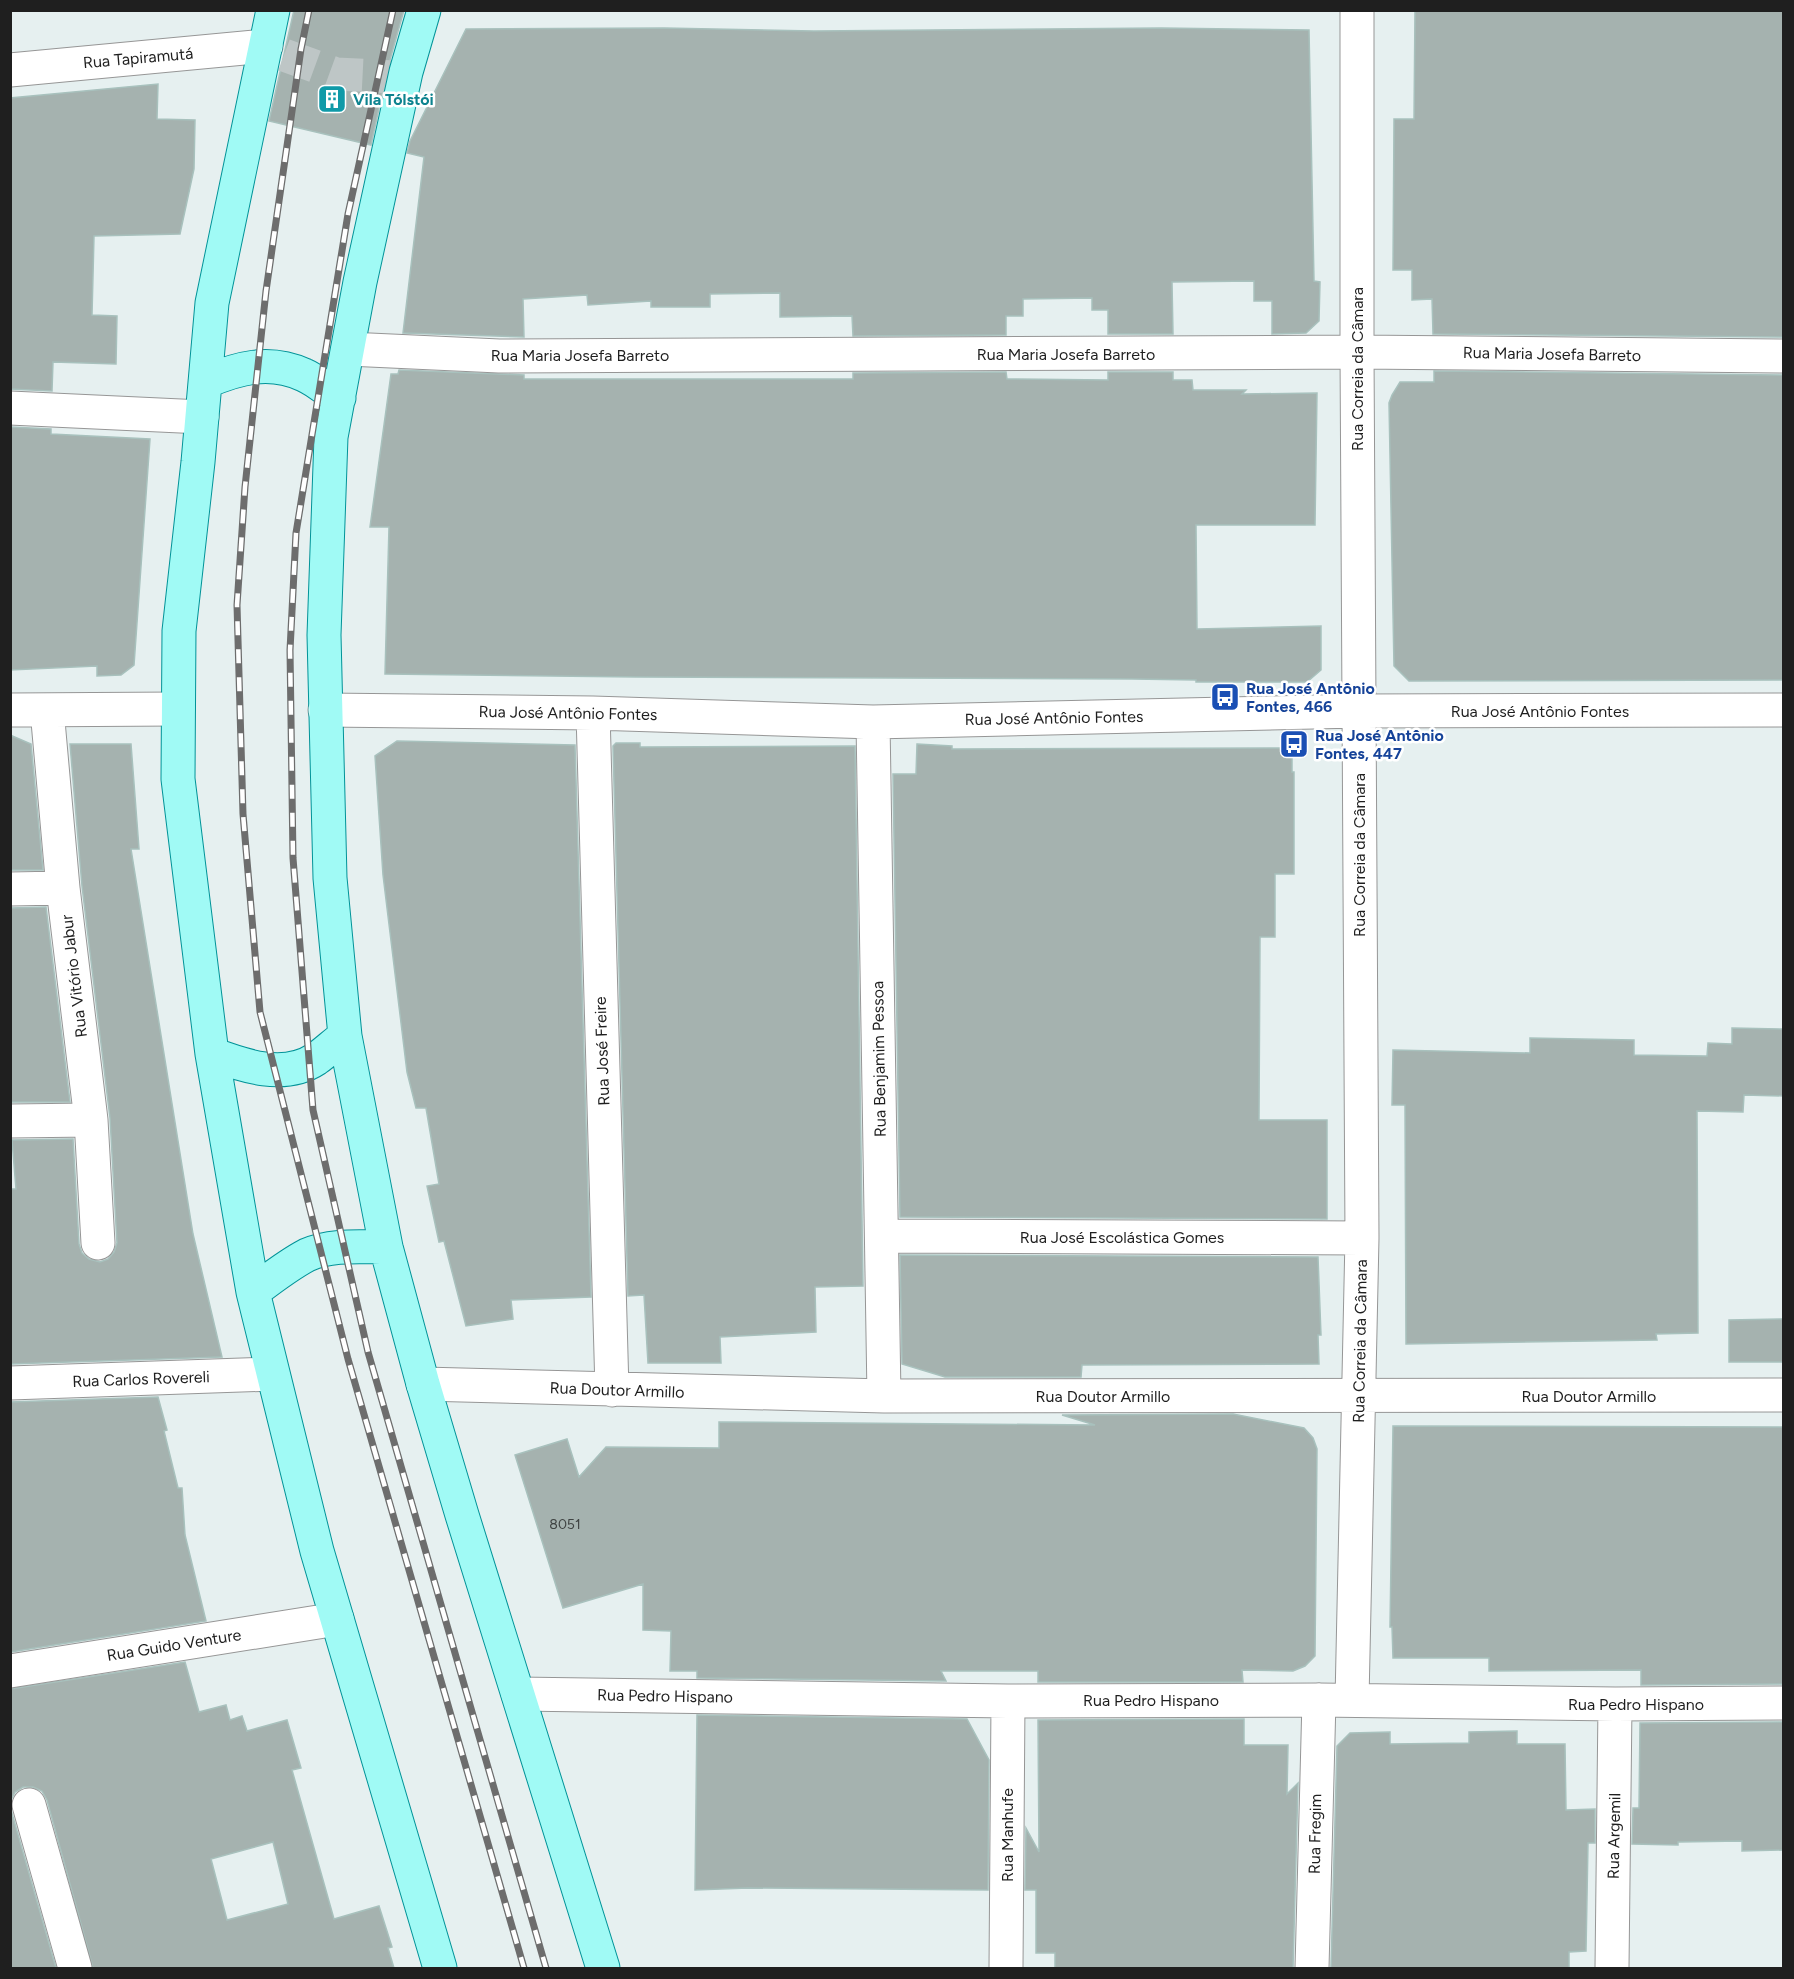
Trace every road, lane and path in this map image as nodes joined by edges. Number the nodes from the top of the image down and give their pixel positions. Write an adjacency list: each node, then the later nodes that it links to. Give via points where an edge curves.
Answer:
1 (273, 10): 4 (main road)
2 (424, 10): 6 (main road, via 400,74)
3 (1358, 10): 7 (street, Rua Correia da Câmara)
4 (275, 51): 5 (street, Rua Tapiramutá); 9 (main road, via 212,303)
5 (10, 70)
6 (348, 349): 7 (street, Rua Maria Josefa Barreto, via 499,356); 10 (main road)
7 (1357, 352): 8 (street, Rua Maria Josefa Barreto); 18 (street, Rua Correia da Câmara)
8 (1784, 356)
9 (205, 382): 10 (main road, via 231,371 266,365 283,367 306,375); 12 (main road)
10 (339, 398): 16 (main road, via 331,437)
11 (10, 408): 12 (street)
12 (202, 417): 13 (main road, via 179,631)
13 (178, 709): 15 (street); 24 (main road, via 178,779)
14 (10, 710): 15 (street)
15 (47, 710): 21 (street, Rua Vitório Jabur)
16 (325, 710): 19 (street, Rua José Antônio Fontes); 23 (main road, via 330,878)
17 (1784, 710): 18 (street, Rua José Antônio Fontes)
18 (1358, 711): 20 (street, Rua José Antônio Fontes); 28 (street, Rua Correia da Câmara)
19 (593, 713): 20 (street, Rua José Antônio Fontes); 35 (street, Rua José Freire)
20 (873, 722): 27 (street, Rua Benjamim Pessoa)
21 (63, 888): 22 (street); 25 (street, Rua Vitório Jabur)
22 (10, 889)
23 (345, 1036): 24 (main road, via 314,1060 292,1069 248,1067); 30 (main road)
24 (212, 1054): 31 (main road)
25 (91, 1120): 26 (street); 29 (street, Rua Vitório Jabur)
26 (10, 1121)
27 (882, 1236): 28 (street, Rua José Escolástica Gomes); 37 (street, Rua Benjamim Pessoa)
28 (1362, 1238): 38 (street, Rua Correia da Câmara)
29 (98, 1242)
30 (386, 1247): 31 (main road, via 322,1250); 34 (main road)
31 (253, 1292): 32 (main road)
32 (272, 1374): 33 (street, Rua Carlos Rovereli); 39 (main road)
33 (10, 1383)
34 (423, 1384): 35 (street, Rua Doutor Armillo); 41 (main road)
35 (612, 1390): 37 (street, Rua Doutor Armillo)
36 (1784, 1395): 38 (street, Rua Doutor Armillo)
37 (884, 1396): 38 (street, Rua Doutor Armillo)
38 (1359, 1396): 43 (street, Rua Correia da Câmara)
39 (337, 1619): 40 (street, Rua Guido Venture); 49 (main road)
40 (10, 1671)
41 (518, 1694): 44 (street, Rua Pedro Hispano); 50 (main road)
42 (1319, 1700): 43 (street, Rua Pedro Hispano); 44 (street, Rua Pedro Hispano); 52 (street, Rua Fregim)
43 (1352, 1700): 46 (street, Rua Pedro Hispano)
44 (1008, 1701): 51 (street, Rua Manhufe)
45 (1784, 1703): 46 (street, Rua Pedro Hispano)
46 (1615, 1704): 53 (street, Rua Argemil)
47 (29, 1805): 48 (street)
48 (75, 1968)
49 (440, 1968)
50 (603, 1968)
51 (1006, 1968)
52 (1312, 1968)
53 (1612, 1968)

